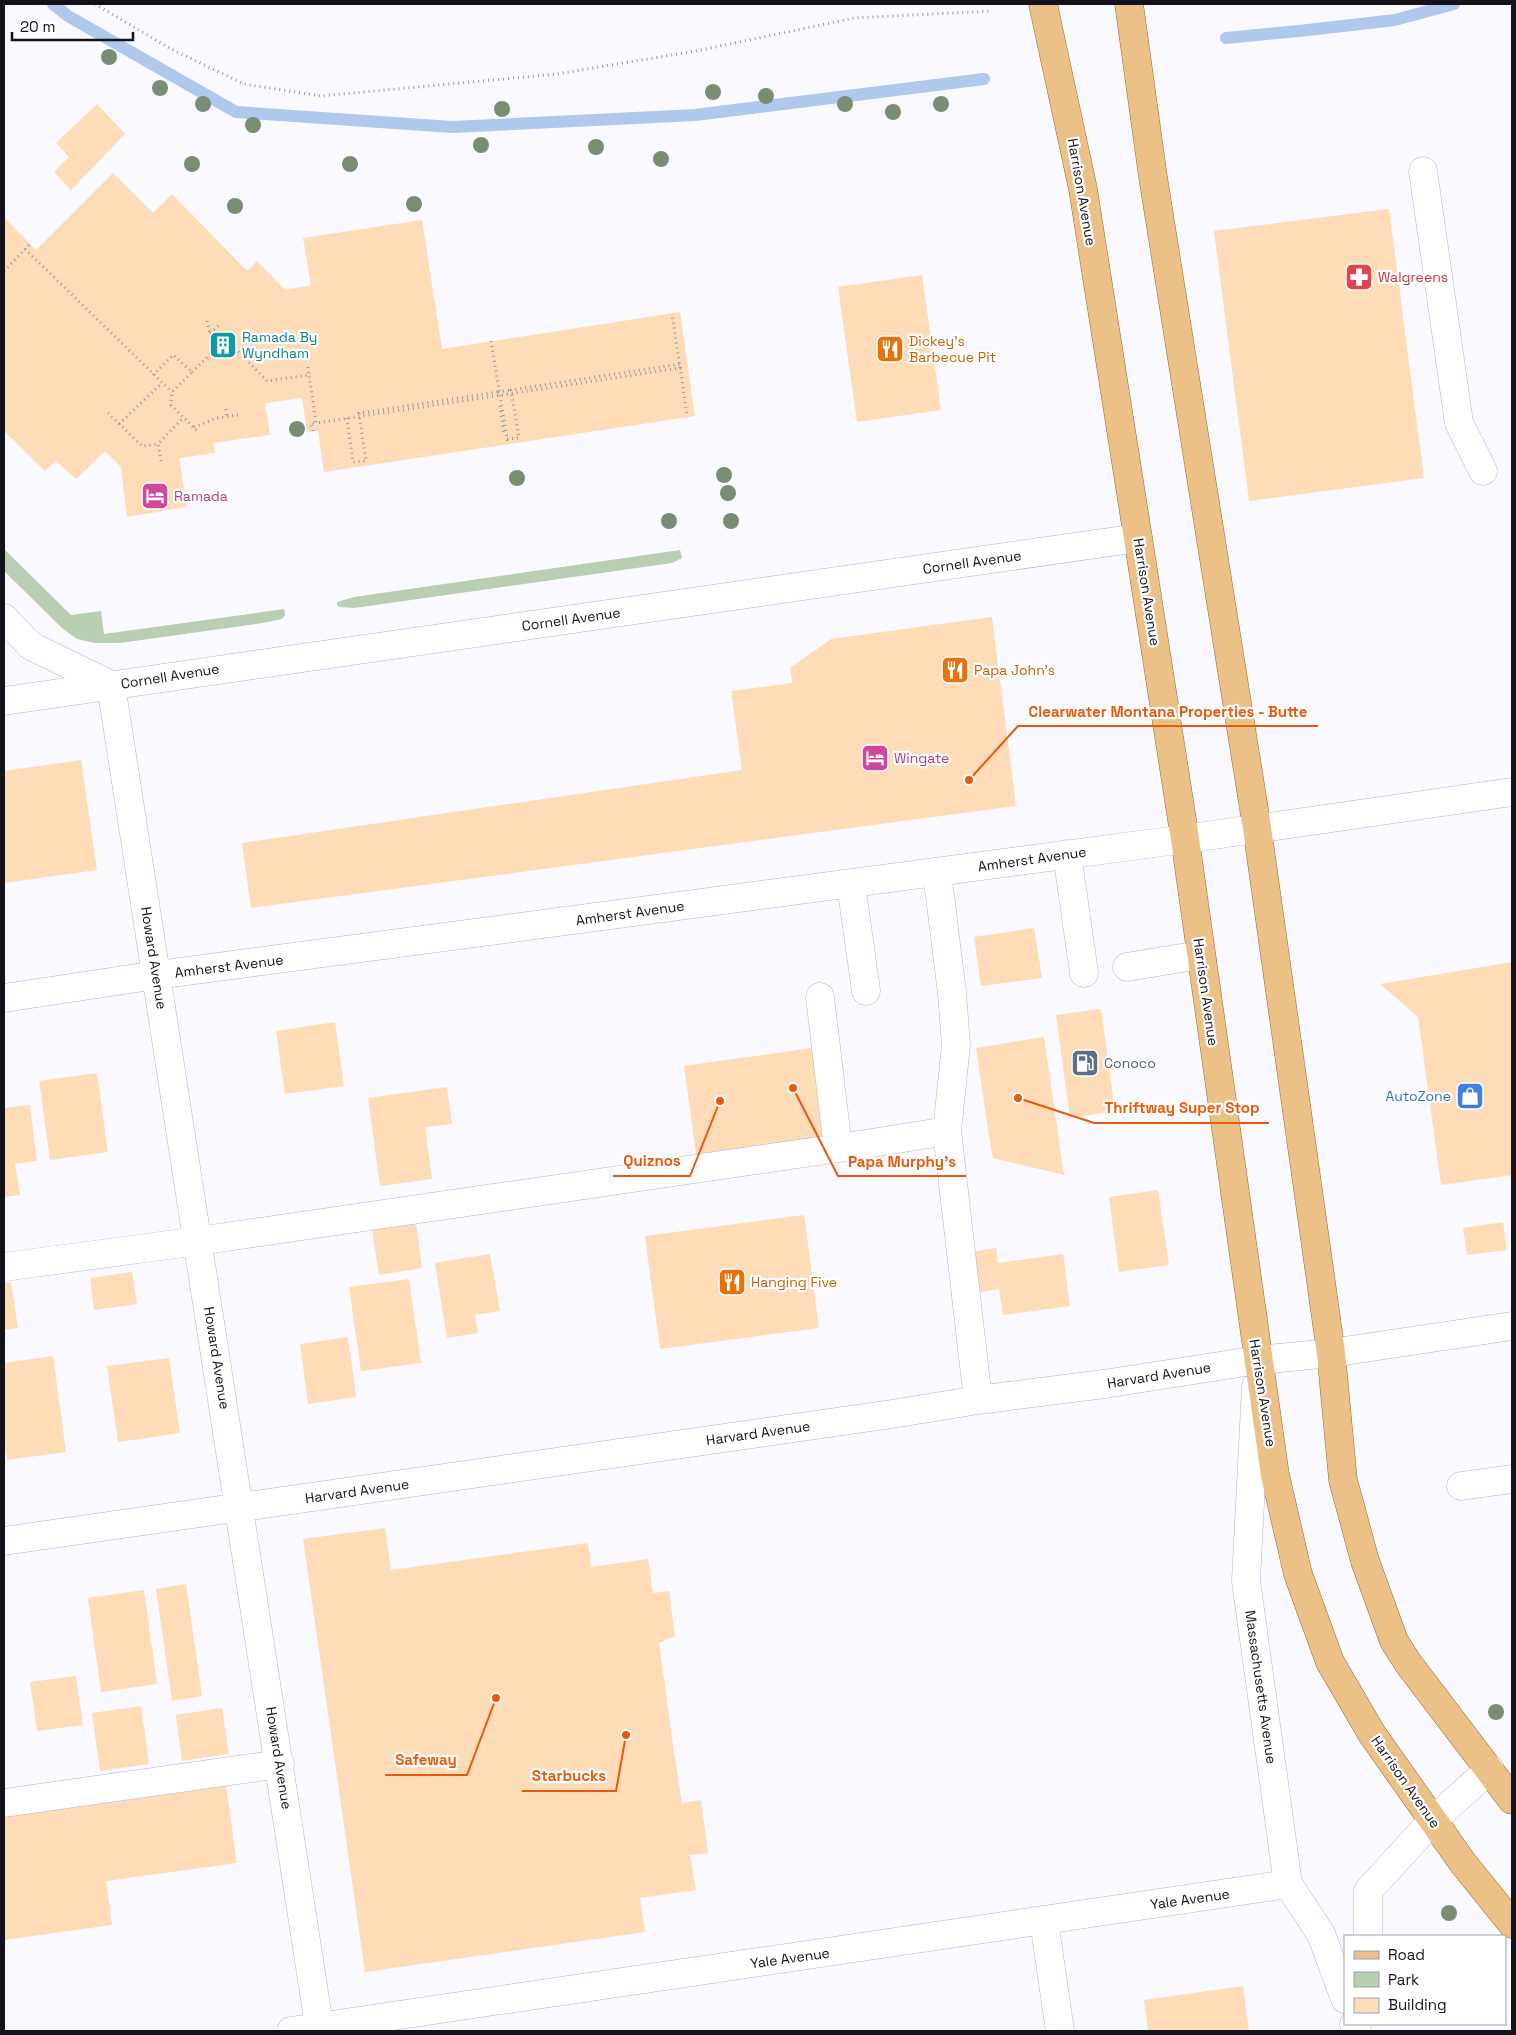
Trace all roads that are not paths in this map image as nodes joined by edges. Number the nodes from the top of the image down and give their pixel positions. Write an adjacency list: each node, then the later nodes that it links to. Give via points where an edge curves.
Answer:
1 (1043, 4): 5 (main road, Harrison Avenue, via 1083,188)
2 (1129, 4): 10 (main road, via 1154,186)
3 (1423, 171): 4 (street, via 1459,423)
4 (1483, 471)
5 (1138, 538): 7 (street, Cornell Avenue); 11 (main road, Harrison Avenue)
6 (4, 618): 7 (street, via 31,646)
7 (111, 685): 8 (street, Cornell Avenue); 18 (street, Howard Avenue)
8 (4, 701)
9 (1512, 792): 10 (street, Amherst Avenue)
10 (1257, 828): 11 (street, Amherst Avenue); 27 (main road)
11 (1185, 839): 12 (street, Amherst Avenue); 15 (main road, Harrison Avenue)
12 (1067, 854): 13 (street, Amherst Avenue); 17 (street)
13 (937, 872): 14 (street, Amherst Avenue); 22 (street, via 956,1044)
14 (851, 884): 18 (street, Amherst Avenue); 19 (street)
15 (1200, 955): 16 (street); 28 (main road, Harrison Avenue)
16 (1127, 967)
17 (1084, 973)
18 (157, 975): 21 (street, Amherst Avenue); 24 (street, Howard Avenue)
19 (866, 991)
20 (820, 997): 23 (street)
21 (4, 998)
22 (947, 1131): 23 (street); 29 (street)
23 (838, 1148): 24 (street)
24 (198, 1241): 25 (street); 32 (street, Howard Avenue)
25 (4, 1267)
26 (1512, 1326): 27 (street, Harvard Avenue)
27 (1331, 1354): 28 (street, Harvard Avenue); 35 (main road, via 1343,1480 1365,1562 1394,1641)
28 (1258, 1360): 29 (street, Harvard Avenue); 38 (main road, Harrison Avenue, via 1275,1475 1298,1574 1330,1662 1372,1734); 39 (street, Massachusetts Avenue, via 1246,1581)
29 (978, 1400): 32 (street, Harvard Avenue)
30 (1512, 1479): 31 (street)
31 (1461, 1486)
32 (240, 1507): 33 (street, Harvard Avenue); 34 (street, Howard Avenue)
33 (4, 1541)
34 (280, 1764): 37 (street); 44 (street, Howard Avenue)
35 (1490, 1769): 36 (main road); 38 (street)
36 (1512, 1800)
37 (4, 1803)
38 (1433, 1820): 41 (main road, Harrison Avenue); 42 (street, via 1368,1891)
39 (1288, 1884): 40 (street, Yale Avenue); 43 (street, Massachusetts Avenue, via 1321,1934)
40 (1044, 1921): 44 (street, Yale Avenue); 46 (street)
41 (1512, 1924)
42 (1368, 1935)
43 (1344, 1996)
44 (320, 2029): 45 (street, Yale Avenue)
45 (291, 2031)
46 (1060, 2031)

